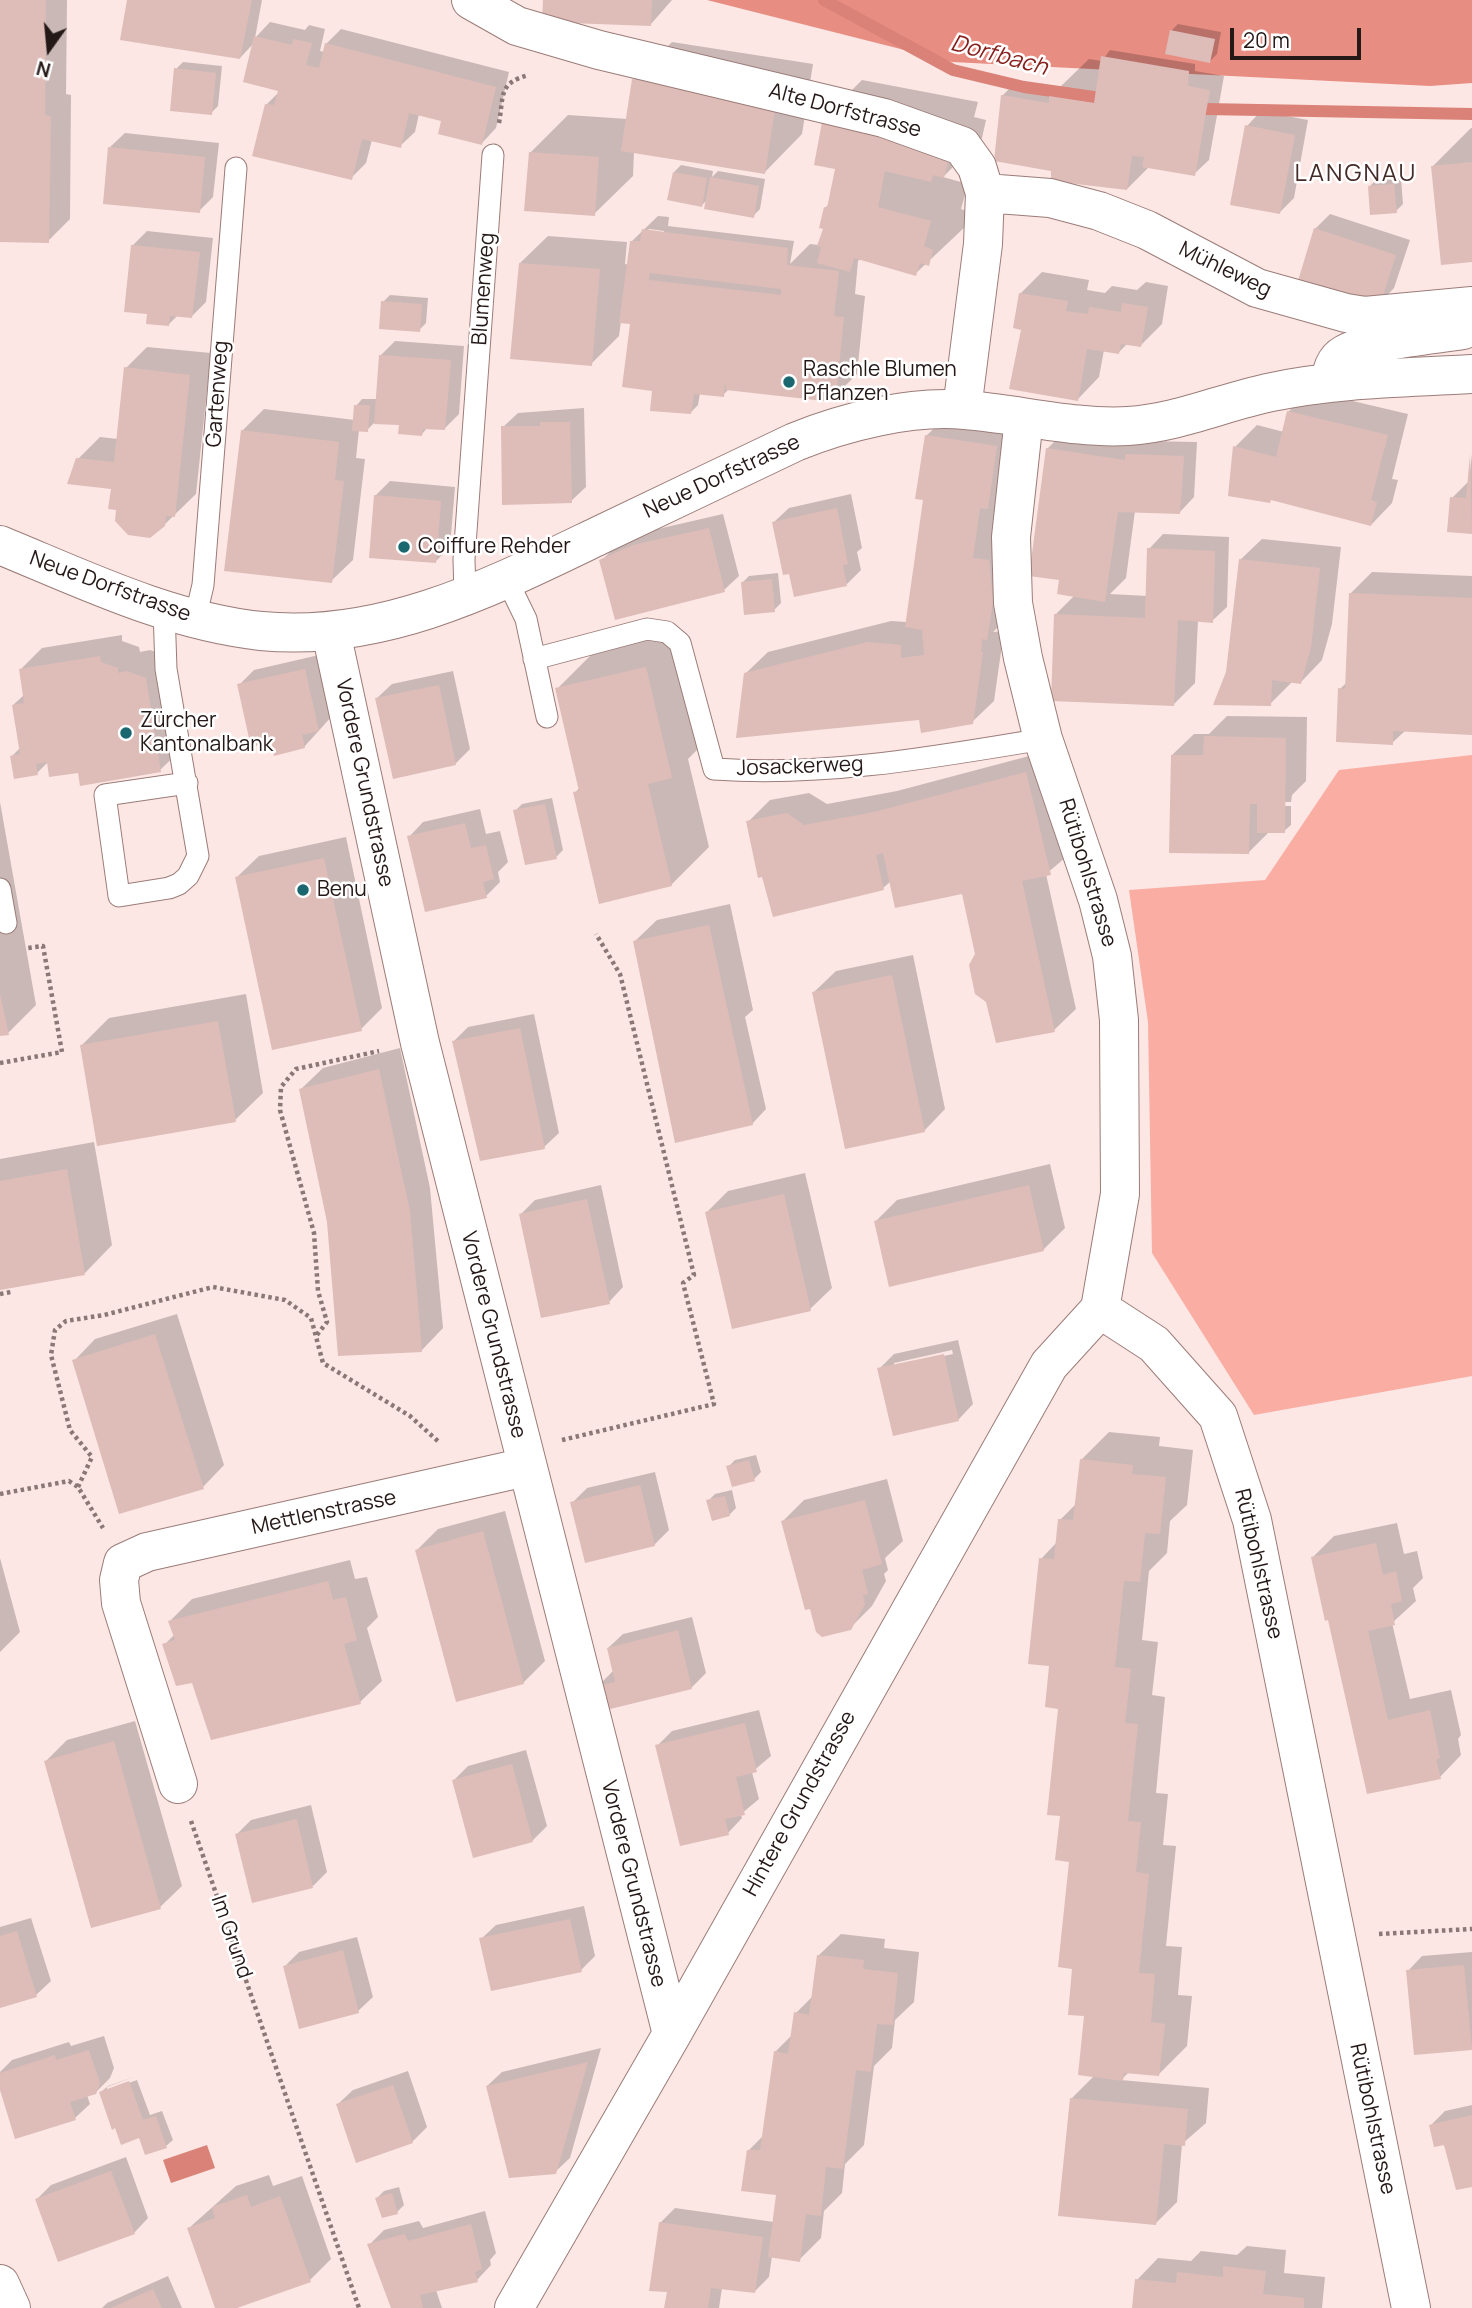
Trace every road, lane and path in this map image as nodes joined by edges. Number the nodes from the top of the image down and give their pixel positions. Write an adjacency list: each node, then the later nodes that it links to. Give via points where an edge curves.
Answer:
1 (471, 0): 5 (street, Alte Dorfstrasse, via 517,26 587,47 884,118 941,138 962,146 977,167)
2 (537, 74): 3 (path, via 512,80 506,87)
3 (493, 155): 14 (lane, Blumenweg)
4 (236, 168): 15 (lane, Gartenweg, via 203,585)
5 (985, 193): 6 (street, Mühleweg, via 1050,198 1098,211 1147,230 1257,288 1335,310 1365,316); 10 (street, Alte Dorfstrasse)
6 (1472, 306)
7 (1472, 328): 9 (street, via 1343,354 1332,368)
8 (1472, 374): 9 (street, Neue Dorfstrasse)
9 (1330, 382): 11 (street, Neue Dorfstrasse, via 1160,423 1126,426)
10 (962, 409): 11 (street, Neue Dorfstrasse); 13 (street, Neue Dorfstrasse, via 839,424)
11 (1024, 418): 19 (street, Rütibohlstrasse, via 1011,537 1013,603)
12 (0, 545): 15 (street, Neue Dorfstrasse)
13 (507, 580): 14 (street, Neue Dorfstrasse); 17 (lane, via 526,619)
14 (465, 597): 16 (street, Neue Dorfstrasse, via 384,624)
15 (180, 615): 16 (street, Neue Dorfstrasse, via 262,631); 20 (lane, Gartenweg, via 166,669)
16 (331, 632): 24 (street, Vordere Grundstrasse)
17 (534, 659): 18 (lane); 19 (lane, Josackerweg, via 647,629 667,632 680,643 714,769 897,763)
18 (547, 717)
19 (1044, 738): 28 (street, Rütibohlstrasse, via 1098,901 1112,956 1119,1020 1120,1194)
20 (187, 783): 20 (lane, Gartenweg, via 198,856 194,867 169,888 119,896 105,794)
21 (0, 889): 22 (lane)
22 (6, 923): 25 (path, via 11,951 43,946 62,1052)
23 (596, 934): 30 (path, via 620,974 694,1275 683,1283 714,1404)
24 (420, 1043): 29 (path, via 296,1069 281,1087 280,1110 314,1233 317,1291 327,1322); 30 (street, Vordere Grundstrasse)
25 (0, 1063)
26 (11, 1292): 27 (path)
27 (0, 1294)
28 (1100, 1309): 37 (street, Rütibohlstrasse, via 1154,1344 1218,1416 1252,1520); 38 (street, Hintere Grundstrasse, via 1049,1365)
29 (316, 1336): 31 (path, via 323,1363 410,1416); 32 (path, via 311,1318 285,1300 213,1287 66,1321 55,1330 51,1355 70,1430 92,1457)
30 (523, 1459): 31 (street, Mettlenstrasse); 38 (street, Vordere Grundstrasse)
31 (480, 1479): 34 (street, Mettlenstrasse, via 147,1552)
32 (78, 1487): 33 (path, via 69,1481); 34 (path)
33 (0, 1494)
34 (123, 1563): 35 (street, via 121,1603)
35 (178, 1784): 41 (path, Im Grund)
36 (1472, 1929): 37 (path)
37 (1334, 1937): 43 (street, Rütibohlstrasse)
38 (672, 2035): 42 (street, Hintere Grundstrasse)
39 (0, 2284): 40 (street)
40 (10, 2308)
41 (359, 2308)
42 (514, 2308)
43 (1411, 2308)

